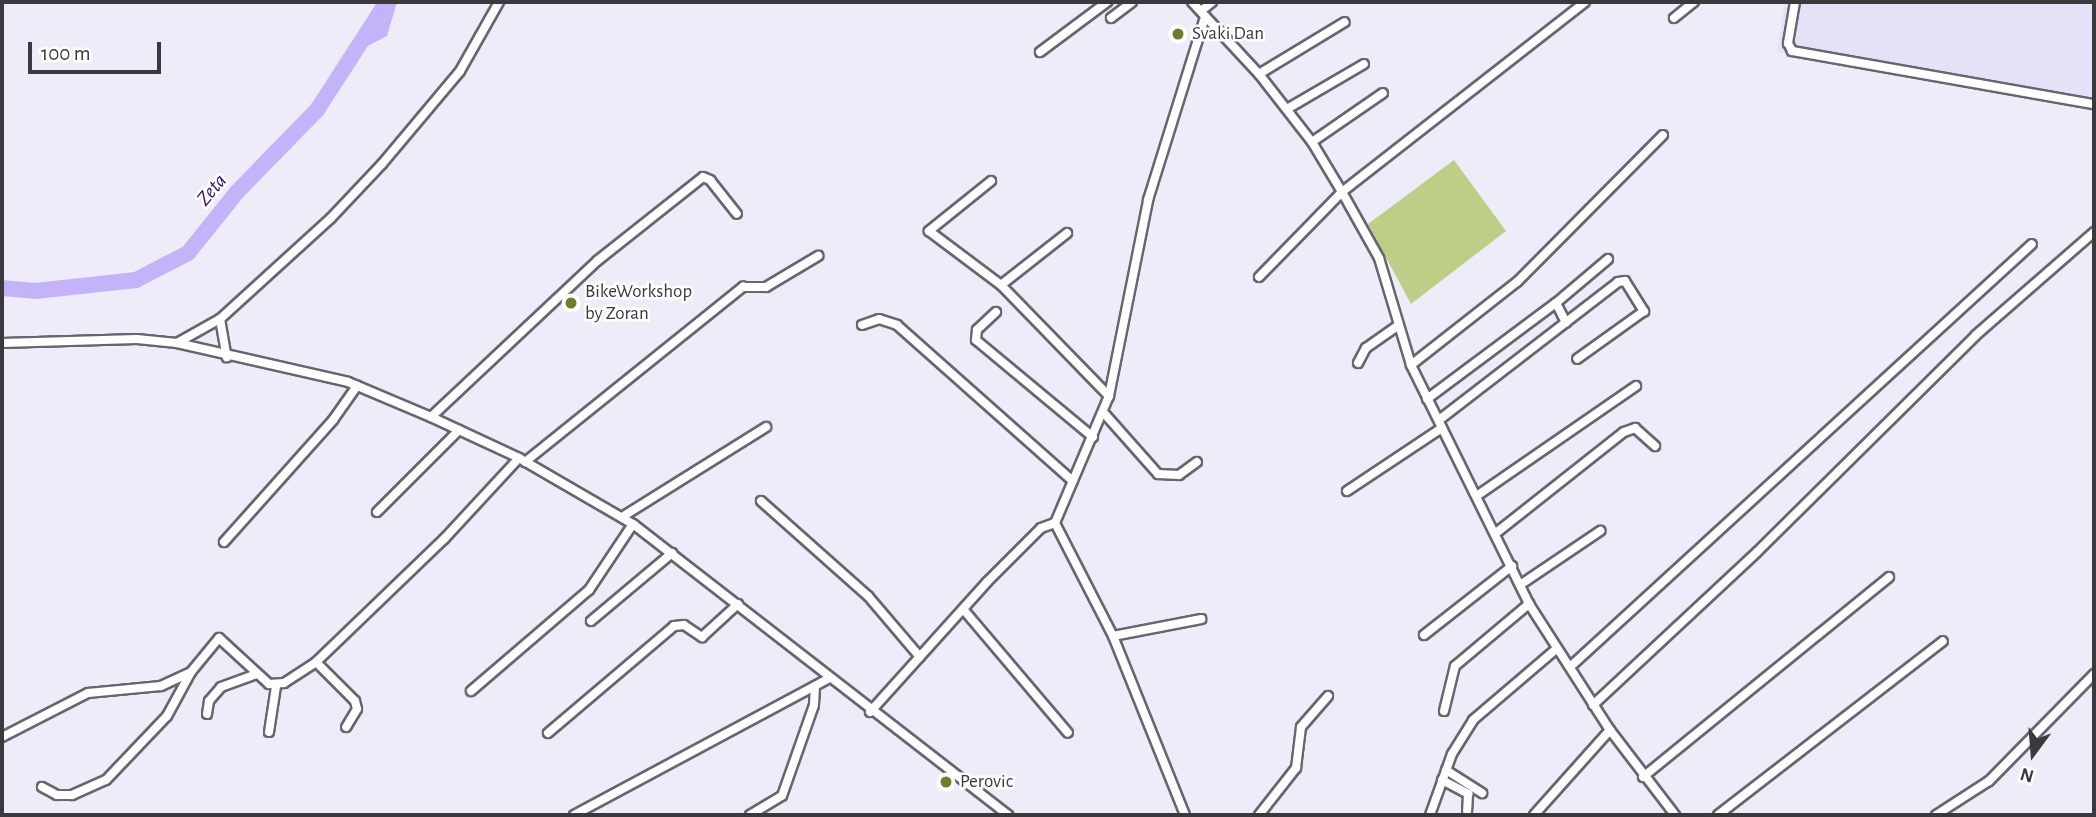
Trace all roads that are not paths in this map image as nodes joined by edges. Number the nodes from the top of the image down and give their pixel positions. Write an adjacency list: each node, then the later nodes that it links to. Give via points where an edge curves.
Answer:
1 (499, 2): 33 (street, via 460,71 382,164 330,219)
2 (1107, 2): 13 (street)
3 (1132, 2): 10 (street)
4 (1192, 2): 9 (street)
5 (1212, 2): 9 (street)
6 (1585, 2): 22 (street)
7 (1693, 2): 11 (street)
8 (1795, 2): 17 (street, via 1788,43 1792,51)
9 (1203, 14): 15 (street); 45 (street, via 1148,200)
10 (1111, 18)
11 (1674, 18)
12 (1345, 22): 15 (street)
13 (1040, 52)
14 (1364, 65): 18 (street)
15 (1259, 74): 18 (street)
16 (1384, 93): 20 (street)
17 (2094, 104)
18 (1287, 109): 20 (street)
19 (1663, 135): 42 (street, via 1517,282)
20 (1312, 142): 22 (street)
21 (991, 181): 30 (street, via 929,231)
22 (1342, 191): 29 (street); 36 (street, via 1379,258)
23 (737, 214): 48 (street, via 703,177 597,261)
24 (2094, 232): 91 (street, via 1976,335 1757,552)
25 (1067, 233): 30 (street)
26 (2032, 244): 82 (street)
27 (818, 256): 54 (street, via 766,287 743,287)
28 (1608, 259): 31 (street)
29 (1259, 277)
30 (1002, 285): 45 (street)
31 (1556, 303): 34 (street); 46 (street)
32 (996, 312): 52 (street, via 977,330 976,340)
33 (220, 319): 38 (street); 39 (street)
34 (1566, 323): 40 (street, via 1622,281 1644,307 1643,313); 49 (street)
35 (862, 325): 56 (street, via 879,319 897,325)
36 (1398, 326): 41 (street, via 1366,348); 42 (street)
37 (2, 343): 38 (street)
38 (177, 343): 39 (street)
39 (227, 357): 43 (street)
40 (1577, 359)
41 (1358, 363)
42 (1410, 365): 46 (street)
43 (357, 386): 48 (street); 66 (street, via 333,420)
44 (1636, 386): 58 (street)
45 (1109, 396): 47 (street)
46 (1427, 399): 49 (street)
47 (1103, 412): 52 (street); 55 (street, via 1158,474 1179,475)
48 (431, 417): 51 (street)
49 (1441, 424): 57 (street); 58 (street)
50 (766, 427): 61 (street)
51 (459, 430): 54 (street); 60 (street)
52 (1093, 437): 56 (street)
53 (1655, 446): 65 (street, via 1635,428 1624,432)
54 (522, 460): 61 (street); 81 (street)
55 (1197, 462)
56 (1073, 481): 62 (street)
57 (1347, 491)
58 (1478, 495): 65 (street)
59 (761, 500): 80 (street, via 868,596)
60 (377, 512)
61 (622, 517): 63 (street)
62 (1055, 523): 73 (street, via 1041,528); 77 (street)
63 (633, 524): 67 (street); 89 (street, via 589,590)
64 (1600, 531): 70 (street)
65 (1496, 533): 68 (street)
66 (224, 542)
67 (672, 553): 71 (street); 75 (street)
68 (1512, 566): 70 (street); 76 (street)
69 (1889, 577): 102 (street)
70 (1520, 585): 72 (street)
71 (738, 604): 86 (street); 98 (street, via 702,637 684,625 674,626)
72 (1529, 604): 79 (street); 92 (street, via 1455,666)
73 (963, 609): 80 (street); 99 (street)
74 (1201, 619): 77 (street)
75 (591, 621)
76 (1424, 635)
77 (1113, 636): 112 (street)
78 (1943, 641): 117 (street)
79 (1556, 649): 82 (street); 101 (street, via 1473,720)
80 (920, 657): 93 (street)
81 (316, 662): 87 (street); 95 (street, via 355,701 357,709)
82 (1570, 667): 91 (street)
83 (191, 672): 84 (street, via 219,638); 100 (street, via 161,686 88,693); 104 (street, via 167,716 106,780 72,795 57,795)
84 (257, 674): 87 (street); 94 (street, via 221,687 209,701)
85 (2094, 674): 118 (street, via 1989,780)
86 (829, 678): 88 (street); 93 (street)
87 (276, 686): 97 (street)
88 (815, 686): 108 (street); 109 (street, via 814,705 782,796)
89 (471, 691)
90 (1328, 696): 113 (street, via 1301,727 1296,768)
91 (1593, 705): 96 (street)
92 (1444, 710)
93 (870, 712): 106 (street)
94 (207, 714)
95 (346, 727)
96 (1610, 730): 102 (street); 115 (street)
97 (269, 732)
98 (548, 733)
99 (1068, 733)
100 (2, 737)
101 (1446, 770): 103 (street); 105 (street)
102 (1643, 777): 116 (street)
103 (1442, 780): 107 (street, via 1468,794); 114 (street)
104 (42, 787)
105 (1482, 793)
106 (997, 806): 110 (street); 111 (street)
107 (1467, 811)
108 (574, 815)
109 (750, 815)
110 (991, 815)
111 (1009, 815)
112 (1185, 815)
113 (1259, 815)
114 (1430, 815)
115 (1534, 815)
116 (1675, 815)
117 (1718, 815)
118 (1936, 815)

